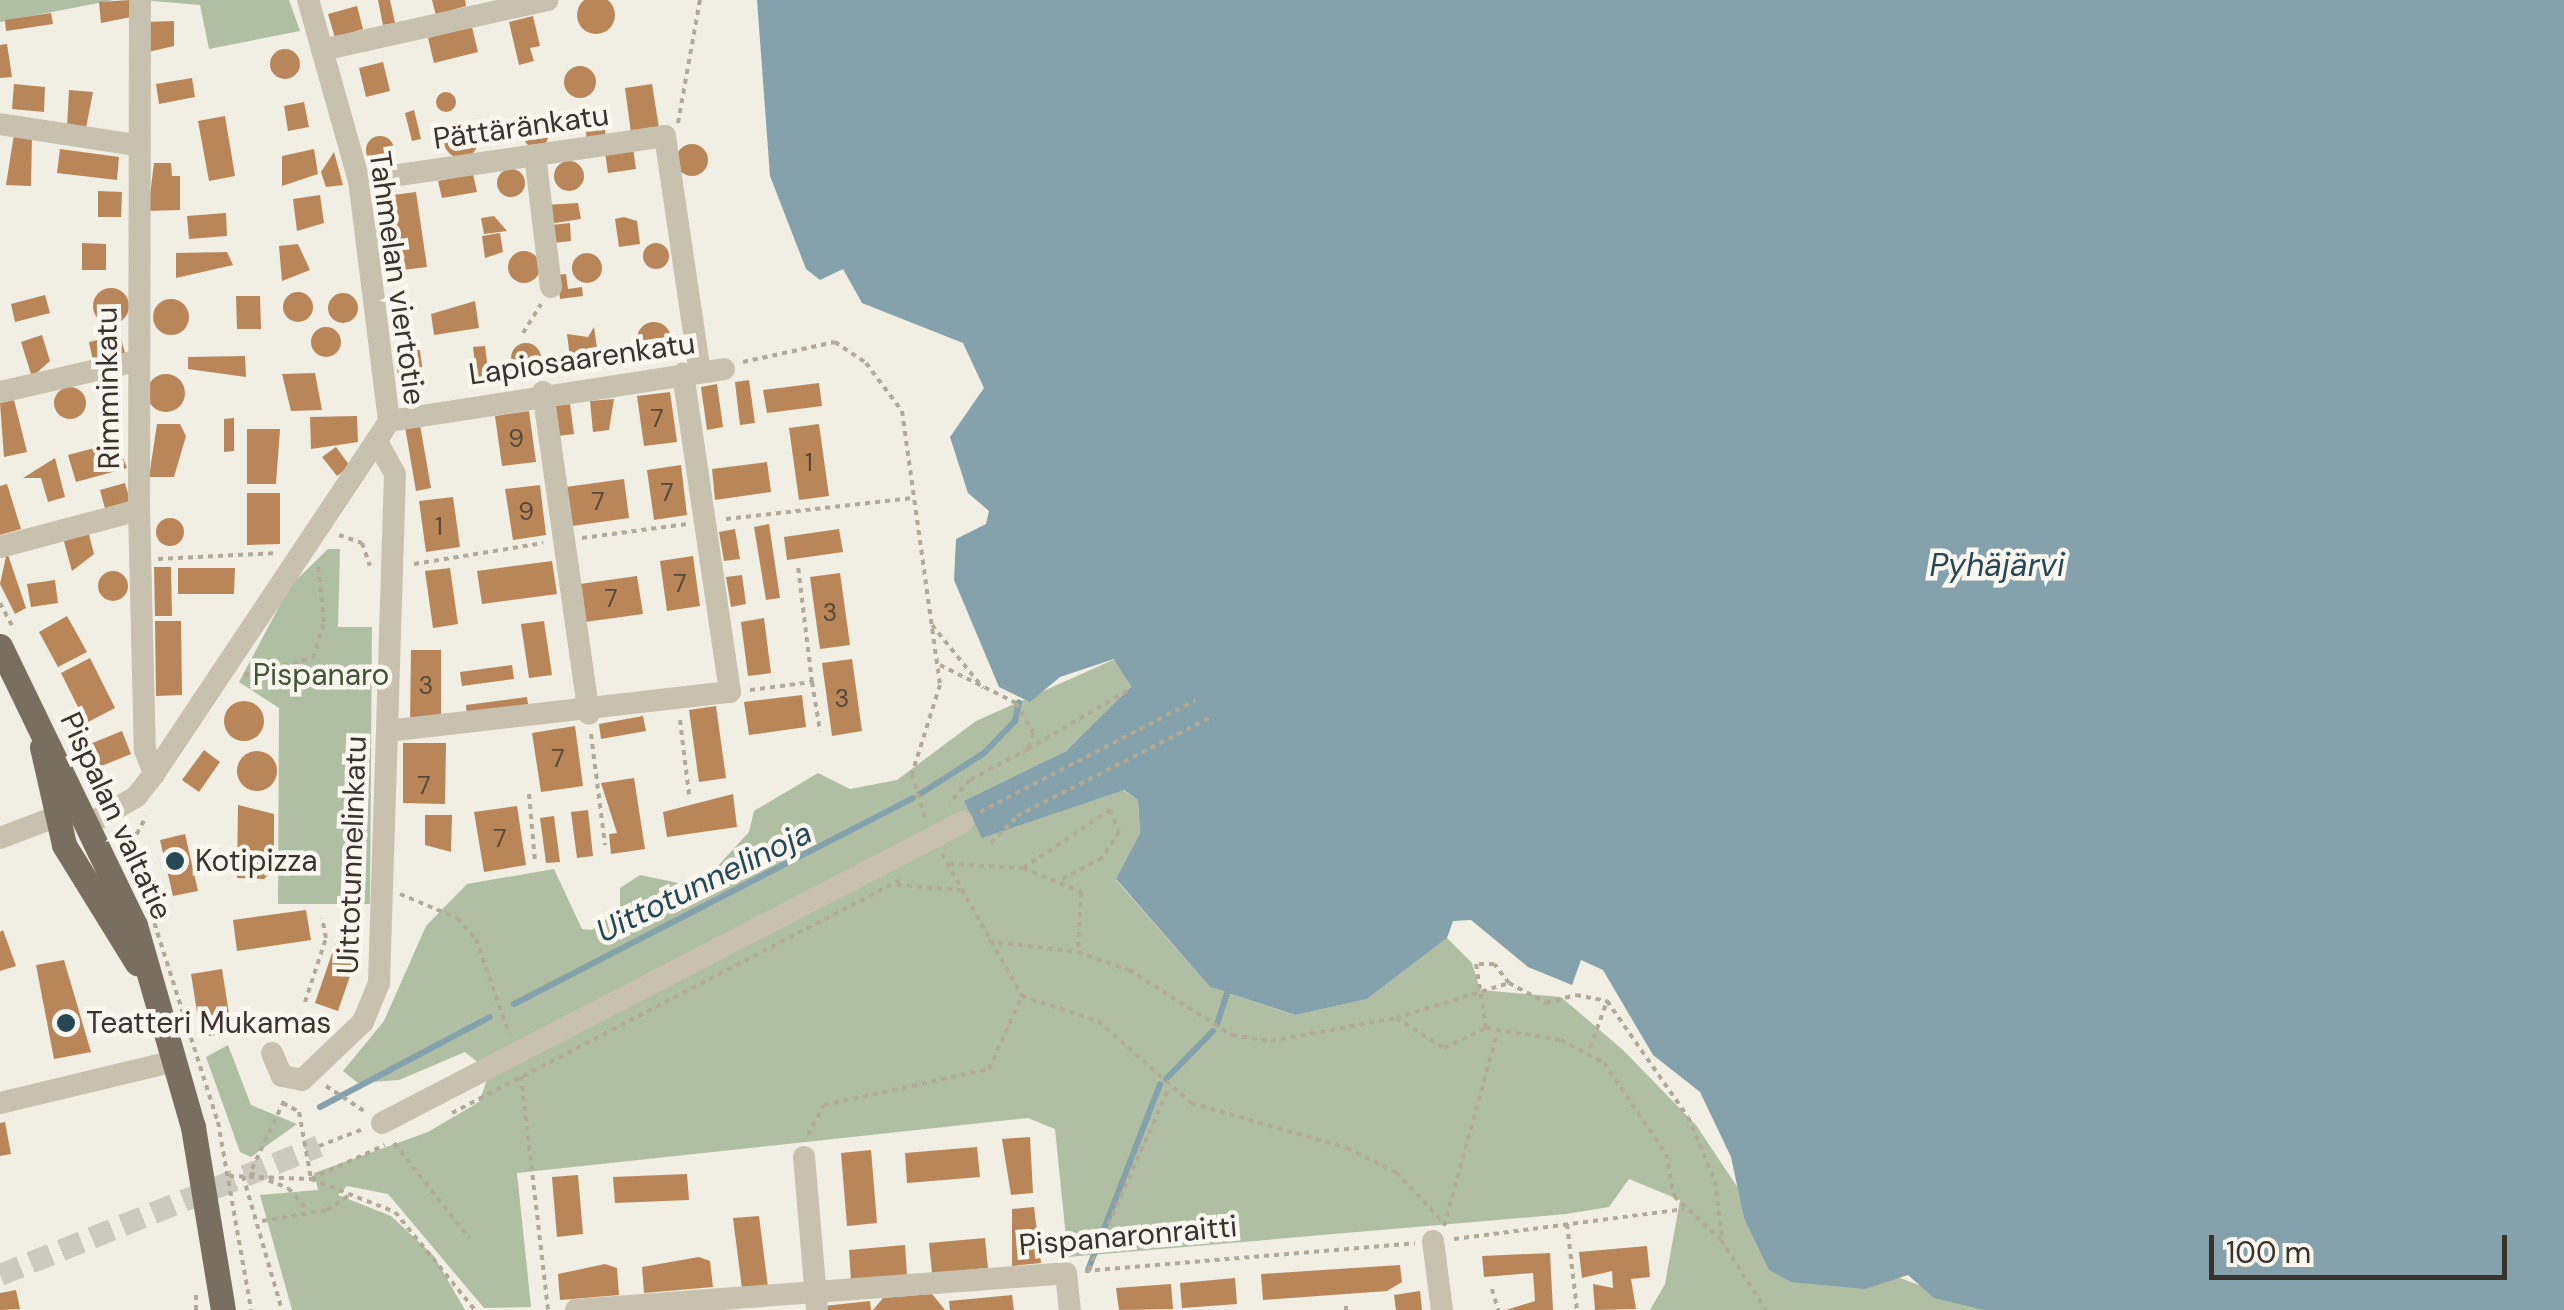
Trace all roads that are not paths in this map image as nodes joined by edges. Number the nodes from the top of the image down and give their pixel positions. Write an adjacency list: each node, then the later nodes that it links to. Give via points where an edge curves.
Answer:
1 (140, 0): 6 (street, Rimminkatu)
2 (308, 0): 4 (street, Tahmelan viertotie)
3 (548, 0): 4 (street)
4 (322, 50): 15 (street, Tahmelan viertotie, via 359,182)
5 (0, 124): 6 (street)
6 (136, 145): 10 (street, Rimminkatu)
7 (535, 154): 8 (street, Pättäränkatu); 9 (street); 12 (street, Pättäränkatu, via 665,136)
8 (386, 177)
9 (551, 286)
10 (137, 361): 13 (street); 17 (street, Rimminkatu)
11 (724, 369): 12 (street, Lapiosaarenkatu)
12 (692, 372): 14 (street, Lapiosaarenkatu); 20 (street, via 730,692)
13 (0, 392)
14 (543, 392): 15 (street, Lapiosaarenkatu); 20 (street)
15 (389, 421): 16 (street, Tahmelan viertotie)
16 (378, 442): 22 (street, Uittotunnelinkatu, via 395,474); 23 (street, Tahmelan viertotie)
17 (139, 510): 18 (street); 23 (street, Rimminkatu, via 144,750)
18 (0, 547)
19 (0, 646): 21 (main road, Pispalan valtatie)
20 (588, 714): 22 (street)
21 (39, 727): 24 (main road); 26 (main road, Pispalan valtatie)
22 (387, 731): 29 (street, Uittotunnelinkatu, via 395,931 372,1008 294,1087)
23 (154, 774): 26 (street, Tahmelan viertotie, via 136,797)
24 (47, 820): 27 (street); 28 (main road)
25 (963, 822): 32 (street)
26 (90, 824): 28 (main road, Pispalan valtatie)
27 (0, 838)
28 (152, 985): 30 (main road, Pispalan valtatie)
29 (272, 1053)
30 (175, 1061): 31 (street); 35 (main road, Pispalan valtatie)
31 (0, 1102)
32 (387, 1132)
33 (804, 1157): 36 (street)
34 (1438, 1234): 41 (street)
35 (218, 1258): 37 (main road, Pispalan valtatie); 38 (main road)
36 (816, 1301): 39 (street, Pispanaronraitti); 40 (street, Pispanaronraitti, via 1077,1272)
37 (223, 1310)
38 (238, 1310)
39 (576, 1310)
40 (1070, 1310)
41 (1442, 1310)

